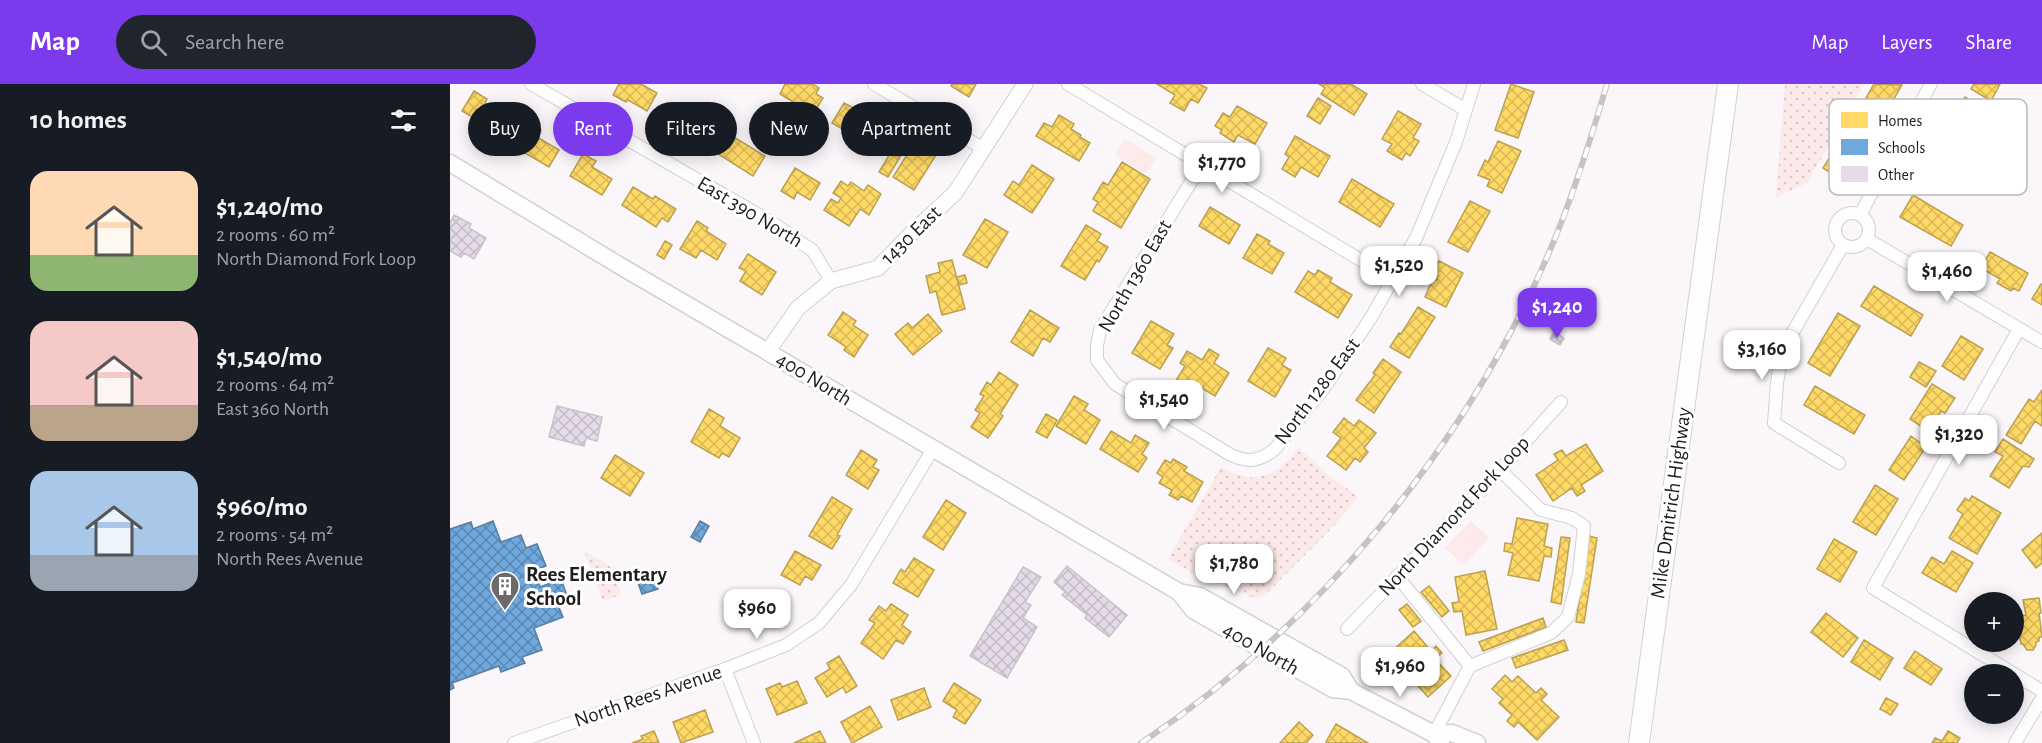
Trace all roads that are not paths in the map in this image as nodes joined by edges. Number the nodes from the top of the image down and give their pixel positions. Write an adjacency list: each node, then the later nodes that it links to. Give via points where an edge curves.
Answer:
1 (531, 84): 19 (street, East 390 North, via 773,223 813,251)
2 (874, 84): 11 (street)
3 (1025, 84): 11 (street, 1430 East)
4 (1068, 84): 13 (street)
5 (1422, 84): 10 (street)
6 (1474, 84): 10 (street, North 1280 East)
7 (1728, 84): 38 (highway, Mike Dmitrich Highway)
8 (1931, 84): 9 (street)
9 (1923, 99)
10 (1466, 110): 18 (street, North 1280 East, via 1417,236)
11 (984, 149): 19 (street, 1430 East, via 956,194 878,268)
12 (450, 163): 22 (main road, 400 North)
13 (1202, 164): 18 (street); 25 (street, North 1360 East, via 1100,330 1097,360 1115,384 1229,454)
14 (1871, 195): 15 (street)
15 (1860, 215): 16 (street, via 1869,228); 17 (street, via 1848,214 1839,220 1835,230)
16 (1867, 239): 17 (street, via 1854,248); 20 (street)
17 (1843, 245): 26 (street, via 1782,351 1774,423)
18 (1392, 279): 25 (street, North 1280 East, via 1327,384 1275,449)
19 (831, 281): 22 (street, 1430 East, via 798,308)
20 (2019, 329): 21 (street); 32 (street, via 1872,588)
21 (2042, 342)
22 (768, 351): 24 (main road, 400 North)
23 (1561, 402): 27 (street, North Diamond Fork Loop)
24 (933, 449): 31 (street, North Rees Avenue, via 851,585 819,623 786,645); 34 (main road, 400 North, via 1179,592 1200,596 1342,676 1352,691)
25 (1255, 461)
26 (1839, 464)
27 (1500, 470): 28 (street, North Diamond Fork Loop); 30 (street, via 1541,510 1572,518 1584,526 1579,574 1568,617 1551,633)
28 (1396, 576): 29 (street, North Diamond Fork Loop); 30 (street)
29 (1347, 629)
30 (1470, 666): 34 (street)
31 (725, 669): 35 (street, North Rees Avenue); 36 (street)
32 (2042, 691)
33 (2042, 698): 39 (street)
34 (1438, 738): 37 (main road, via 1452,733)
35 (514, 743)
36 (754, 743)
37 (1477, 743)
38 (1639, 743)
39 (2015, 743)

